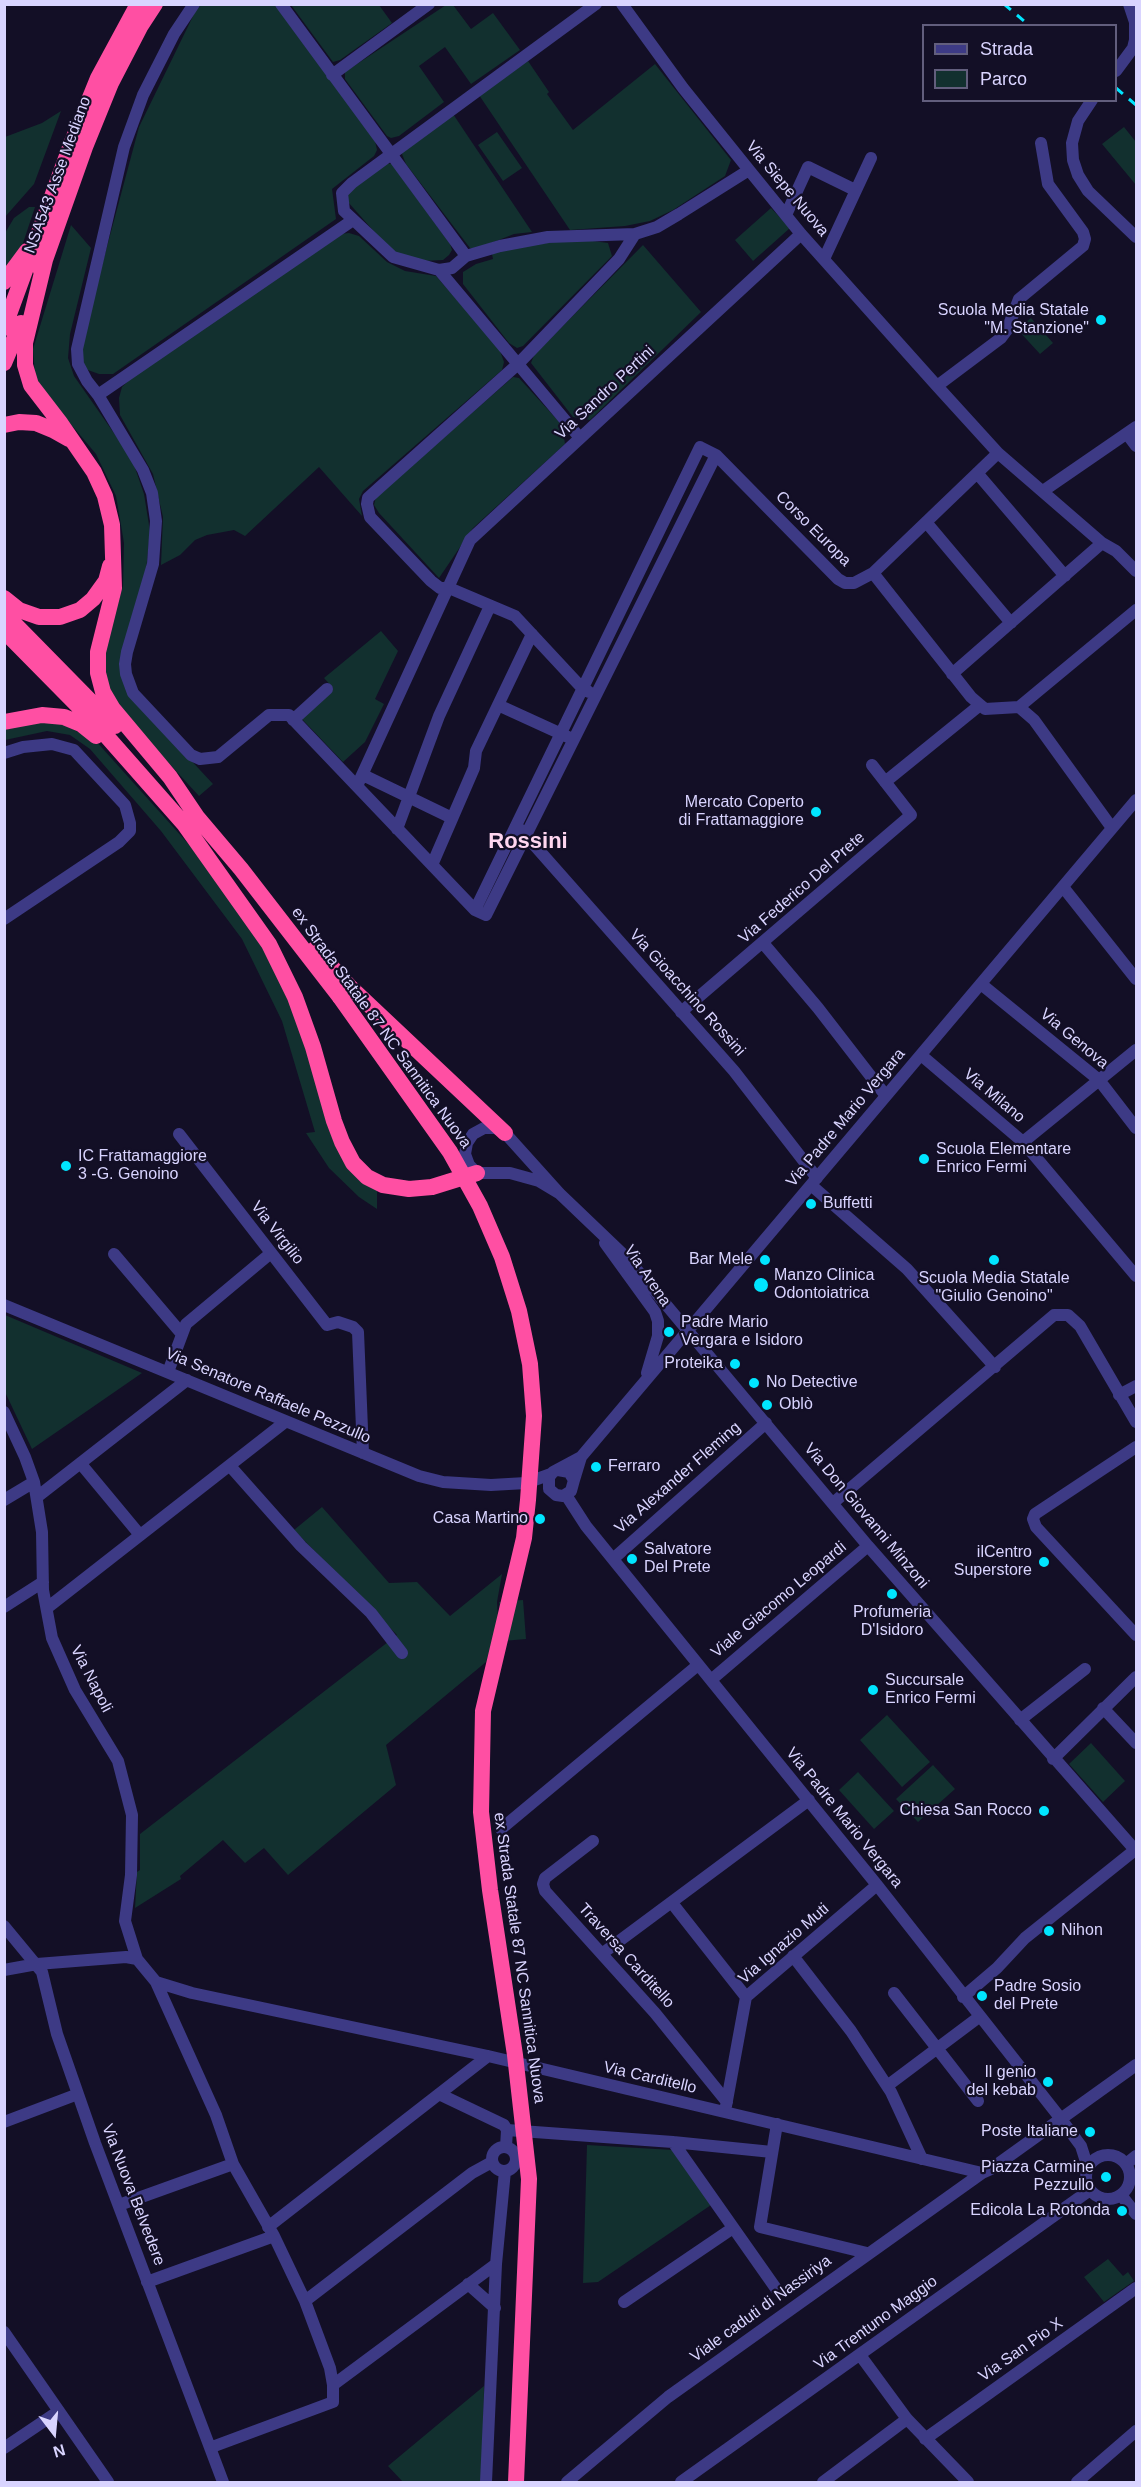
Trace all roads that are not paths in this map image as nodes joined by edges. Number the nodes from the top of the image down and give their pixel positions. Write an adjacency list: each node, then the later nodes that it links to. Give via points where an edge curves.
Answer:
1 (138, 4): 19 (highway, NSA543 Asse Mediano, via 98,78 72,142)
2 (155, 4): 19 (highway, NSA543 Asse Mediano, via 111,83)
3 (194, 4): 32 (street, via 143,95 124,147 77,349 78,364)
4 (281, 4): 10 (street)
5 (429, 4): 10 (street)
6 (596, 4): 13 (street)
7 (622, 4): 15 (street, Via Siepe Nuova)
8 (1129, 4): 9 (street, via 1135,40)
9 (1117, 70)
10 (332, 75): 13 (street)
11 (1091, 102): 22 (street, via 1078,121 1072,142 1078,175 1088,191)
12 (1041, 142): 31 (street, via 1048,184 1083,232 1083,246 1019,299 1001,338)
13 (390, 154): 18 (street, via 342,193 344,212); 23 (street)
14 (871, 158): 16 (street)
15 (749, 171): 17 (street, Via Siepe Nuova); 20 (street, via 680,214)
16 (855, 190): 17 (street, via 808,167); 24 (street)
17 (786, 215): 21 (street, Via Siepe Nuova)
18 (352, 220): 26 (street, via 393,257); 32 (street)
19 (52, 221): 25 (highway, NSA543 Asse Mediano); 27 (highway); 28 (highway, NSA543 Asse Mediano)
20 (635, 234): 23 (street, via 548,237); 30 (street, via 619,259)
21 (801, 234): 24 (street, Via Siepe Nuova); 35 (street, Via Sandro Pertini)
22 (1137, 237)
23 (466, 256): 26 (street, via 452,268)
24 (824, 259): 31 (street, Via Siepe Nuova)
25 (45, 260): 29 (highway, NSA543 Asse Mediano); 36 (highway, via 25,344 25,365 31,385)
26 (439, 270): 30 (street)
27 (4, 282)
28 (4, 328)
29 (4, 363)
30 (518, 364): 35 (street); 48 (street, via 368,498 370,517 431,581 440,588)
31 (937, 386): 38 (street, Via Siepe Nuova)
32 (98, 395): 63 (street, via 143,470 152,493 156,521 153,564 125,664 133,693 200,759 218,757 269,715 289,715)
33 (4, 425): 36 (highway, via 36,423)
34 (1132, 430): 37 (street); 41 (street)
35 (580, 438): 48 (street, Via Sandro Pertini, via 470,540)
36 (75, 443): 44 (highway, via 105,496)
37 (1137, 446)
38 (998, 453): 40 (street, Corso Europa); 41 (street, Via Siepe Nuova)
39 (716, 455): 46 (street, Corso Europa, via 838,579 854,583); 57 (street, Corso Europa, via 700,447); 59 (street)
40 (977, 473): 42 (street, Corso Europa); 47 (street)
41 (1043, 491): 43 (street, Via Siepe Nuova)
42 (927, 522): 46 (street, Corso Europa); 53 (street)
43 (1102, 543): 45 (street, Via Siepe Nuova); 47 (street)
44 (114, 554): 49 (highway, via 106,581 93,600 80,610 39,617 19,610); 77 (highway, via 114,588 98,652 103,692 170,777)
45 (1137, 571)
46 (873, 573): 56 (street)
47 (1065, 576): 53 (street)
48 (449, 588): 50 (street); 72 (street)
49 (4, 598)
50 (490, 606): 55 (street, via 515,616); 74 (street, via 439,716)
51 (1137, 610): 62 (street)
52 (4, 613): 77 (highway, ex Strada Statale 87 NC Sannitica Nuova, via 105,715)
53 (1011, 623): 56 (street)
54 (4, 631): 71 (highway, ex Strada Statale 87 NC Sannitica Nuova)
55 (532, 634): 57 (street); 60 (street)
56 (952, 674): 61 (street)
57 (582, 688): 59 (street); 65 (street)
58 (327, 689): 63 (street)
59 (595, 696): 66 (street)
60 (498, 705): 65 (street); 76 (street, via 476,751 474,768)
61 (980, 705): 62 (street, via 985,709); 73 (street)
62 (1019, 707): 79 (street, via 1034,720)
63 (293, 720): 72 (street)
64 (4, 722): 71 (highway, via 42,715 64,717 81,724)
65 (561, 733): 66 (street); 68 (street)
66 (573, 740): 69 (street)
67 (4, 753): 86 (street, via 52,744 74,750 125,805 130,831)
68 (551, 753): 69 (street); 78 (street)
69 (563, 759): 81 (street)
70 (872, 765): 73 (street)
71 (139, 771): 77 (highway, ex Strada Statale 87 NC Sannitica Nuova)
72 (360, 781): 74 (street); 80 (street)
73 (885, 782): 87 (street, Via Federico Del Prete, via 912,815)
74 (409, 797): 76 (street); 80 (street)
75 (1137, 800): 79 (street, Via Padre Mario Vergara)
76 (452, 818): 82 (street)
77 (191, 820): 83 (highway, ex Strada Statale 87 NC Sannitica Nuova); 99 (highway, via 284,972 314,1047 342,1142 353,1163 367,1177 383,1185 409,1189 432,1187)
78 (516, 824): 81 (street, Via Gioacchino Rossini); 85 (street)
79 (1112, 828): 84 (street, Via Padre Mario Vergara)
80 (398, 829): 82 (street)
81 (526, 834): 85 (street); 90 (street, Via Gioacchino Rossini)
82 (432, 865): 85 (street)
83 (241, 869): 96 (highway, via 349,986); 217 (highway, ex Strada Statale 87 NC Sannitica Nuova, bridge, via 340,997 450,1152 502,1257 530,1364 534,1416 524,1538 483,1711 481,1812 529,2179)
84 (1063, 887): 88 (street); 89 (street, Via Padre Mario Vergara)
85 (480, 913)
86 (4, 919)
87 (763, 943): 90 (street, Via Federico Del Prete); 94 (street)
88 (1137, 980)
89 (981, 984): 92 (street, Via Padre Mario Vergara); 93 (street, Via Genova)
90 (681, 1012): 100 (street, Via Gioacchino Rossini, via 734,1071)
91 (1137, 1050): 93 (street)
92 (921, 1055): 94 (street, Via Padre Mario Vergara); 98 (street, Via Milano)
93 (1098, 1080): 95 (street, Via Genova); 98 (street)
94 (886, 1096): 100 (street, Via Padre Mario Vergara)
95 (1137, 1128)
96 (506, 1133): 99 (street, via 484,1128 473,1134 465,1154); 101 (street)
97 (179, 1134): 103 (street, Via Virgilio)
98 (1023, 1142): 105 (street, Via Milano)
99 (477, 1173): 101 (street, via 510,1173 539,1181)
100 (814, 1181): 107 (street, Via Padre Mario Vergara); 109 (street, Via Gioacchino Rossini, via 907,1269)
101 (559, 1193): 102 (street, Via Arena)
102 (593, 1224): 107 (street, Via Arena, via 627,1258); 112 (street, Via Arena, via 658,1321 653,1357)
103 (271, 1253): 108 (street, via 186,1324); 120 (street, Via Virgilio, via 327,1325 338,1322 358,1332)
104 (114, 1254): 108 (street)
105 (1137, 1275)
106 (4, 1305): 110 (street, Via Senatore Raffaele Pezzullo)
107 (687, 1331): 112 (street, Via Padre Mario Vergara); 118 (street, Via Don Giovanni Minzoni)
108 (181, 1334): 110 (street)
109 (995, 1367): 114 (street, via 1054,1315 1068,1315 1080,1326); 132 (street)
110 (168, 1372): 111 (street, Via Senatore Raffaele Pezzullo)
111 (187, 1380): 116 (street, Via Senatore Raffaele Pezzullo); 122 (street)
112 (643, 1383): 121 (street, Via Padre Mario Vergara)
113 (1137, 1386): 114 (street)
114 (1119, 1395): 117 (street)
115 (4, 1412): 126 (street, Via Napoli)
116 (285, 1422): 120 (street, Via Senatore Raffaele Pezzullo); 123 (street)
117 (1137, 1422)
118 (766, 1423): 132 (street, Via Don Giovanni Minzoni); 135 (street, Via Alexander Fleming)
119 (1137, 1447): 139 (street, via 1033,1519 1036,1527)
120 (363, 1453): 127 (street, Via Senatore Raffaele Pezzullo, via 443,1482)
121 (581, 1457): 124 (street, Via Padre Mario Vergara); 125 (street, Via Padre Mario Vergara)
122 (81, 1464): 130 (street); 133 (street)
123 (230, 1466): 133 (street); 140 (street, via 301,1546 371,1613)
124 (555, 1472): 125 (street, via 569,1472); 127 (street, Via Senatore Raffaele Pezzullo); 128 (street, via 548,1483)
125 (574, 1480): 129 (street)
126 (34, 1482): 130 (street, Via Napoli); 131 (street)
127 (526, 1483): 128 (street, Via Senatore Raffaele Pezzullo)
128 (551, 1492): 129 (street)
129 (566, 1495): 135 (street, Via Padre Mario Vergara)
130 (37, 1497): 136 (street, Via Napoli)
131 (4, 1500)
132 (833, 1503): 134 (street, Via Don Giovanni Minzoni)
133 (140, 1535): 138 (street)
134 (868, 1546): 144 (street, Viale Giacomo Leopardi); 146 (street, Via Don Giovanni Minzoni)
135 (613, 1559): 141 (street, Via Padre Mario Vergara)
136 (43, 1582): 137 (street); 138 (street, Via Napoli)
137 (4, 1607)
138 (47, 1608): 158 (street, Via Napoli, via 52,1638 75,1690 118,1761 132,1815 125,1921)
139 (1137, 1635)
140 (402, 1653)
141 (698, 1665): 144 (street, Via Padre Mario Vergara); 150 (street)
142 (1085, 1669): 146 (street)
143 (1137, 1677): 145 (street)
144 (711, 1680): 149 (street, Via Padre Mario Vergara)
145 (1103, 1708): 147 (street); 148 (street)
146 (1020, 1720): 148 (street, Via Don Giovanni Minzoni)
147 (1137, 1743)
148 (1053, 1759): 152 (street, Via Don Giovanni Minzoni)
149 (809, 1800): 153 (street, Via Padre Mario Vergara); 154 (street)
150 (501, 1829)
151 (593, 1841): 156 (street, Traversa Carditello, via 545,1878 543,1887)
152 (1134, 1845): 164 (street)
153 (877, 1885): 157 (street, Via Ignazio Muti); 164 (street, Via Padre Mario Vergara)
154 (672, 1903): 156 (street); 163 (street)
155 (4, 1926): 159 (street, Via Nuova Belvedere)
156 (603, 1953): 173 (street, Traversa Carditello, via 655,2013)
157 (793, 1956): 163 (street, Via Ignazio Muti); 169 (street, via 851,2031)
158 (137, 1959): 159 (street); 161 (street)
159 (37, 1965): 160 (street); 170 (street, Via Nuova Belvedere)
160 (4, 1970)
161 (156, 1982): 167 (street, Via Carditello); 186 (street, via 216,2115)
162 (894, 1993): 166 (street)
163 (746, 1997): 173 (street, Via Ignazio Muti)
164 (963, 1997): 165 (street, Via Padre Mario Vergara)
165 (979, 2017): 166 (street); 174 (street, Via Padre Mario Vergara)
166 (937, 2048): 169 (street); 172 (street)
167 (488, 2056): 171 (street); 173 (street, Via Carditello)
168 (1137, 2065): 174 (street)
169 (887, 2086): 182 (street)
170 (78, 2094): 175 (street); 192 (street, Via Nuova Belvedere)
171 (439, 2094): 177 (street); 195 (street)
172 (978, 2101)
173 (726, 2108): 176 (street, Via Carditello)
174 (1061, 2119): 187 (street, Via Padre Mario Vergara, via 1081,2146); 189 (street)
175 (4, 2122)
176 (777, 2124): 181 (street); 182 (street, Via Carditello)
177 (507, 2130): 178 (street); 180 (street)
178 (550, 2134): 179 (street); 183 (street)
179 (673, 2142): 181 (street); 194 (street)
180 (506, 2146): 183 (street); 185 (street, via 495,2150)
181 (772, 2152): 196 (street, via 760,2227)
182 (922, 2158): 189 (street, Via Carditello)
183 (517, 2159): 188 (street, via 513,2168)
184 (1131, 2160): 187 (street, via 1106,2155); 191 (street, via 1130,2181)
185 (492, 2162): 188 (street); 202 (street, via 471,2173)
186 (233, 2164): 192 (street); 195 (street)
187 (1088, 2168): 190 (street, via 1086,2181)
188 (505, 2171): 197 (street)
189 (982, 2173): 196 (street, Viale caduti di Nassiriya)
190 (1090, 2190): 191 (street, via 1102,2199); 206 (street, Via Trentuno Maggio)
191 (1121, 2195): 193 (street)
192 (119, 2205): 198 (street, Via Nuova Belvedere)
193 (1137, 2214)
194 (733, 2228): 201 (street); 203 (street)
195 (271, 2231): 198 (street); 202 (street)
196 (867, 2253): 218 (street, Viale caduti di Nassiriya, via 668,2397)
197 (496, 2264): 199 (street); 204 (street)
198 (147, 2282): 212 (street, Via Nuova Belvedere)
199 (468, 2284): 204 (street); 207 (street)
200 (1137, 2288): 211 (street, Via San Pio X)
201 (777, 2290)
202 (304, 2301): 207 (street)
203 (624, 2302)
204 (495, 2308): 216 (street)
205 (4, 2332): 208 (street)
206 (860, 2355): 209 (street); 219 (street, Via Trentuno Maggio)
207 (333, 2385): 212 (street, via 333,2402)
208 (59, 2411): 213 (street); 214 (street)
209 (907, 2419): 211 (street); 220 (street)
210 (1137, 2431): 222 (street)
211 (925, 2439): 221 (street)
212 (212, 2447): 215 (street, Via Nuova Belvedere)
213 (4, 2448)
214 (108, 2482)
215 (223, 2482)
216 (486, 2482)
217 (516, 2482)
218 (567, 2482)
219 (681, 2482)
220 (823, 2482)
221 (968, 2482)
222 (1077, 2482)

